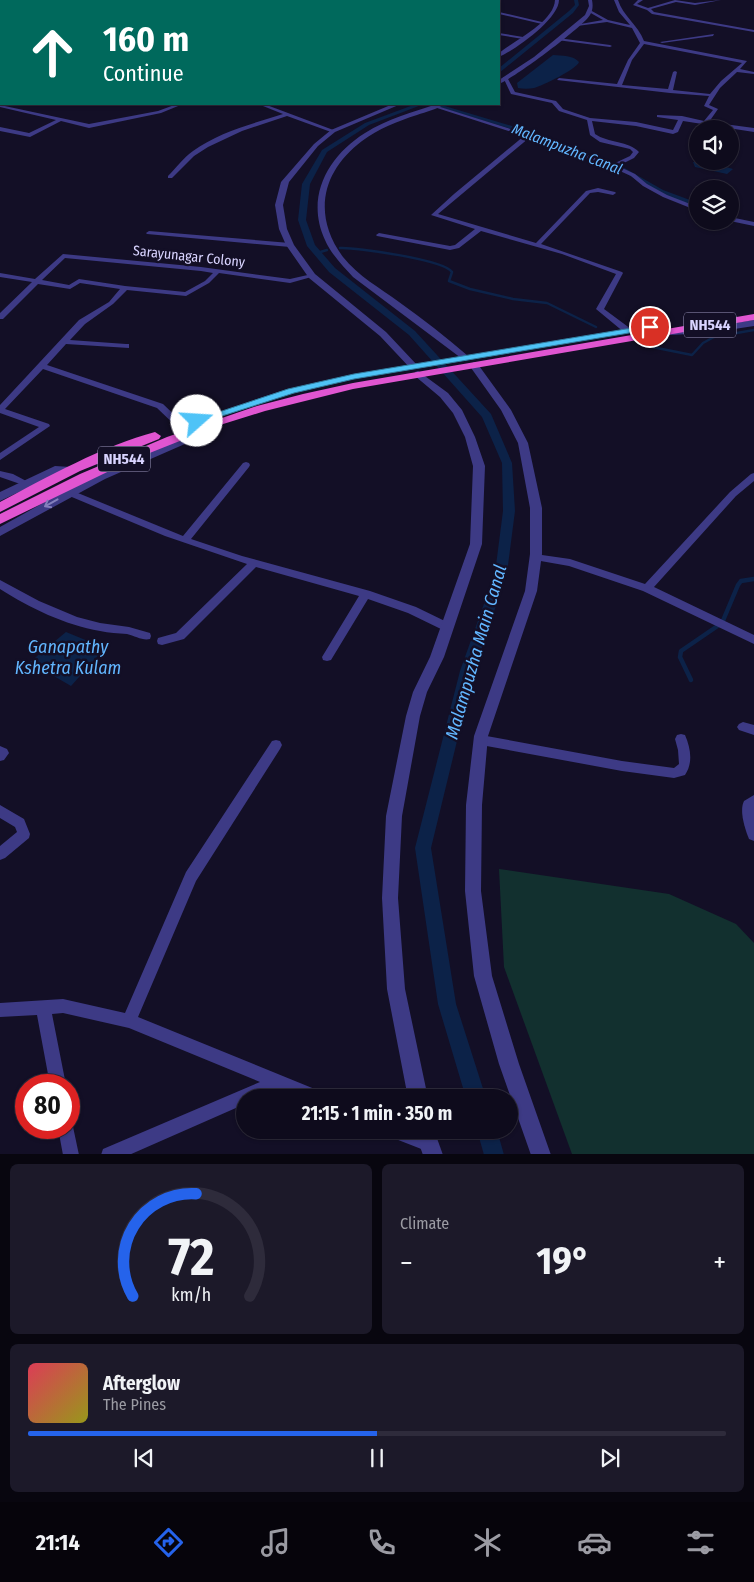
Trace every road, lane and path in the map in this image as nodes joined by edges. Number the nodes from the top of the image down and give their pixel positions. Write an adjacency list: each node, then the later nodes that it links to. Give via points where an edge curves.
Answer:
1 (557, 0): 12 (street, via 557,10)
2 (590, 0): 7 (street)
3 (616, 0): 14 (street, via 617,7)
4 (640, 0): 6 (street, via 634,4)
5 (719, 0): 6 (street, via 695,4 676,1)
6 (648, 9): 10 (street)
7 (590, 11): 11 (street); 13 (street)
8 (693, 12): 10 (street)
9 (500, 13): 12 (street)
10 (680, 18): 15 (street)
11 (607, 21): 13 (street); 14 (street)
12 (542, 23): 18 (street)
13 (577, 25): 19 (street)
14 (632, 28): 20 (street, via 640,34)
15 (754, 31)
16 (500, 34): 18 (street)
17 (713, 35): 21 (street)
18 (523, 38): 23 (street)
19 (558, 39): 22 (street); 27 (street, via 536,58 510,71)
20 (641, 42): 21 (street); 30 (street)
21 (657, 44): 24 (street, via 745,62)
22 (610, 46)
23 (500, 54)
24 (736, 70): 26 (street); 32 (street)
25 (675, 72): 31 (street)
26 (754, 73)
27 (505, 78): 29 (street); 44 (street, via 513,93 554,102 562,110)
28 (559, 79): 30 (street)
29 (500, 81)
30 (619, 86): 31 (street)
31 (670, 92): 32 (street)
32 (710, 95): 46 (street, via 706,106 716,109)
33 (176, 105): 43 (street, via 159,112 89,126)
34 (263, 105): 39 (street)
35 (282, 105): 39 (street)
36 (396, 105): 50 (street)
37 (440, 105): 51 (street); 78 (street, via 376,129 347,150 322,186 319,210 326,236 340,258 357,275)
38 (0, 106): 43 (street)
39 (273, 109): 40 (street)
40 (288, 114): 50 (street); 55 (street, via 246,127 209,145 193,154)
41 (660, 116): 42 (street)
42 (682, 118): 44 (street, via 673,132); 45 (street)
43 (62, 119): 48 (street, via 30,135)
44 (589, 119): 53 (street, via 593,135 602,141)
45 (694, 120)
46 (708, 120)
47 (739, 128): 49 (street)
48 (0, 129)
49 (754, 130)
50 (333, 131): 63 (street, via 316,145 285,182 279,205 283,229)
51 (528, 136): 54 (street); 60 (street, via 434,215)
52 (637, 141): 53 (street)
53 (632, 148): 54 (street, via 636,152 632,156)
54 (613, 166): 57 (street)
55 (170, 177)
56 (613, 193): 64 (street, via 588,192)
57 (689, 205)
58 (739, 222): 59 (street)
59 (754, 224)
60 (479, 229): 62 (street, via 457,247 450,248); 64 (street)
61 (148, 233): 63 (street)
62 (379, 235)
63 (290, 245): 67 (street)
64 (537, 245): 74 (street, via 620,273 600,309)
65 (218, 272): 67 (street, Sarayunagar Colony, via 290,281); 68 (street, Sarayunagar Colony, via 63,256); 69 (street, via 186,294)
66 (0, 275): 68 (street)
67 (312, 276): 80 (street, via 383,334)
68 (38, 282): 69 (street, via 70,287 79,281); 71 (street)
69 (125, 288): 76 (street, via 111,303 82,322)
70 (754, 310): 74 (highway, NH544)
71 (0, 317)
72 (754, 317): 75 (highway, NH544)
73 (754, 323): 75 (street)
74 (628, 331): 78 (highway, NH544)
75 (666, 332): 78 (highway, NH544)
76 (65, 342): 77 (street); 79 (street)
77 (126, 346)
78 (470, 362): 80 (highway, NH544); 96 (street, via 506,410 523,443 536,508)
79 (42, 366): 81 (street); 82 (street, via 160,406)
80 (416, 371): 82 (highway, NH544, via 354,377 291,391); 83 (highway, NH544); 101 (street, via 458,412 479,466 476,544)
81 (0, 410): 84 (street, via 46,426)
82 (182, 426): 86 (highway, NH544)
83 (204, 427): 90 (street, via 190,438); 93 (highway, NH544, via 64,485)
84 (0, 457)
85 (246, 466): 95 (street)
86 (71, 471): 89 (street, via 55,470); 92 (highway, NH544)
87 (0, 474): 89 (street)
88 (754, 476): 99 (street, via 733,494)
89 (26, 483): 91 (street)
90 (70, 493): 94 (street, one-way to 94); 95 (street)
91 (0, 498)
92 (0, 508)
93 (0, 520)
94 (0, 532)
95 (185, 540): 97 (street)
96 (535, 557): 99 (street, via 570,563); 107 (street, via 531,591)
97 (254, 563): 100 (street); 104 (street, via 180,636)
98 (0, 584): 102 (street, via 31,603 99,626)
99 (647, 588): 103 (street)
100 (366, 594): 101 (street, via 412,610); 105 (street)
101 (447, 627): 121 (street, via 412,716 394,816 390,898 396,989)
102 (146, 636)
103 (754, 640)
104 (162, 641)
105 (327, 657)
106 (681, 739): 107 (street, via 685,765 674,773)
107 (481, 740): 125 (street, via 474,805 473,891 483,976 509,1064)
108 (276, 745): 117 (street, via 191,877)
109 (0, 750): 110 (street, via 3,753)
110 (0, 756)
111 (754, 802): 113 (street, via 748,805)
112 (0, 811): 114 (street, via 20,823 24,834)
113 (754, 835)
114 (0, 854)
115 (43, 1008): 116 (street); 117 (street, via 63,1006); 118 (street)
116 (0, 1010)
117 (129, 1021): 119 (street)
118 (56, 1074)
119 (278, 1082): 120 (street); 124 (street)
120 (295, 1089)
121 (416, 1089)
122 (68, 1139): 123 (street)
123 (70, 1154)
124 (109, 1154)
125 (541, 1154)

